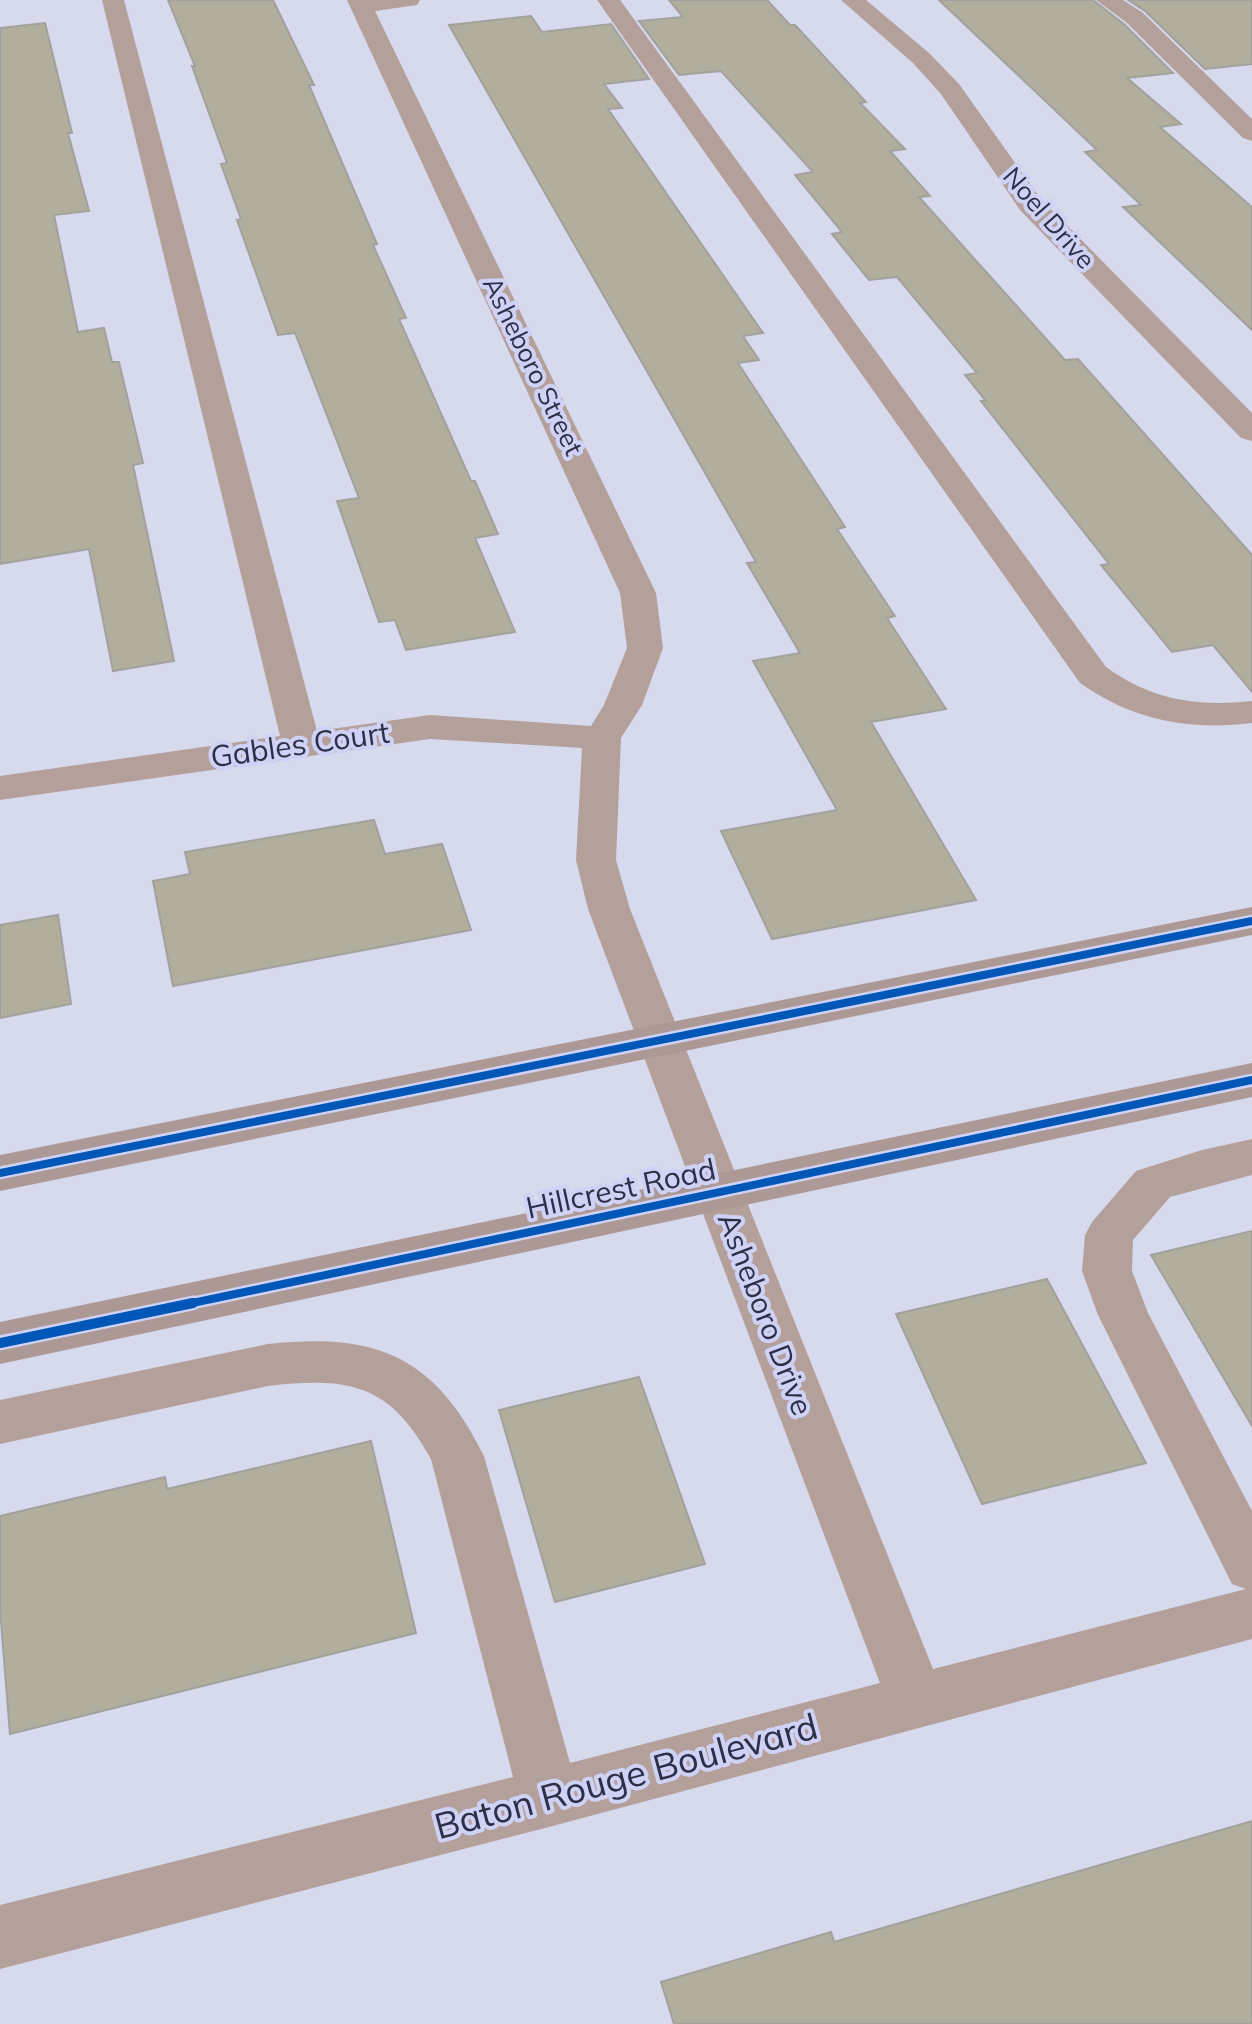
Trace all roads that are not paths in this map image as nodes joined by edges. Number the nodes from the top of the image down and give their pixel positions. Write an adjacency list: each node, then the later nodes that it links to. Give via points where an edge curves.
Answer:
1 (113, 0): 11 (street)
2 (409, 0): 6 (street)
3 (608, 0): 9 (street, via 1093,675 1127,698 1157,709 1207,716)
4 (852, 0): 8 (street, Noel Drive, via 950,89 1030,204)
5 (1107, 0): 7 (street, via 1135,18)
6 (359, 3): 10 (street, Asheboro Street, via 638,593 645,648 623,705)
7 (1252, 133)
8 (1252, 431)
9 (1252, 712)
10 (602, 738): 11 (street, Gables Court, via 430,727); 14 (street, Asheboro Drive, via 596,860)
11 (301, 745): 12 (street, Gables Court)
12 (0, 788)
13 (1252, 921): 14 (main road)
14 (657, 1038): 17 (main road); 18 (street, Asheboro Drive)
15 (1252, 1080): 18 (main road, Hillcrest Road)
16 (1252, 1157): 21 (street, via 1153,1184 1109,1235 1107,1271 1129,1327)
17 (0, 1173)
18 (717, 1193): 19 (main road, Hillcrest Road); 23 (street, Asheboro Drive)
19 (0, 1343)
20 (0, 1422): 24 (street, via 311,1358 377,1370 400,1382 445,1430 457,1456)
21 (1252, 1566)
22 (1252, 1613): 23 (street, Baton Rouge Boulevard)
23 (916, 1700): 24 (street, Baton Rouge Boulevard)
24 (549, 1798): 25 (street, Baton Rouge Boulevard)
25 (0, 1937)

